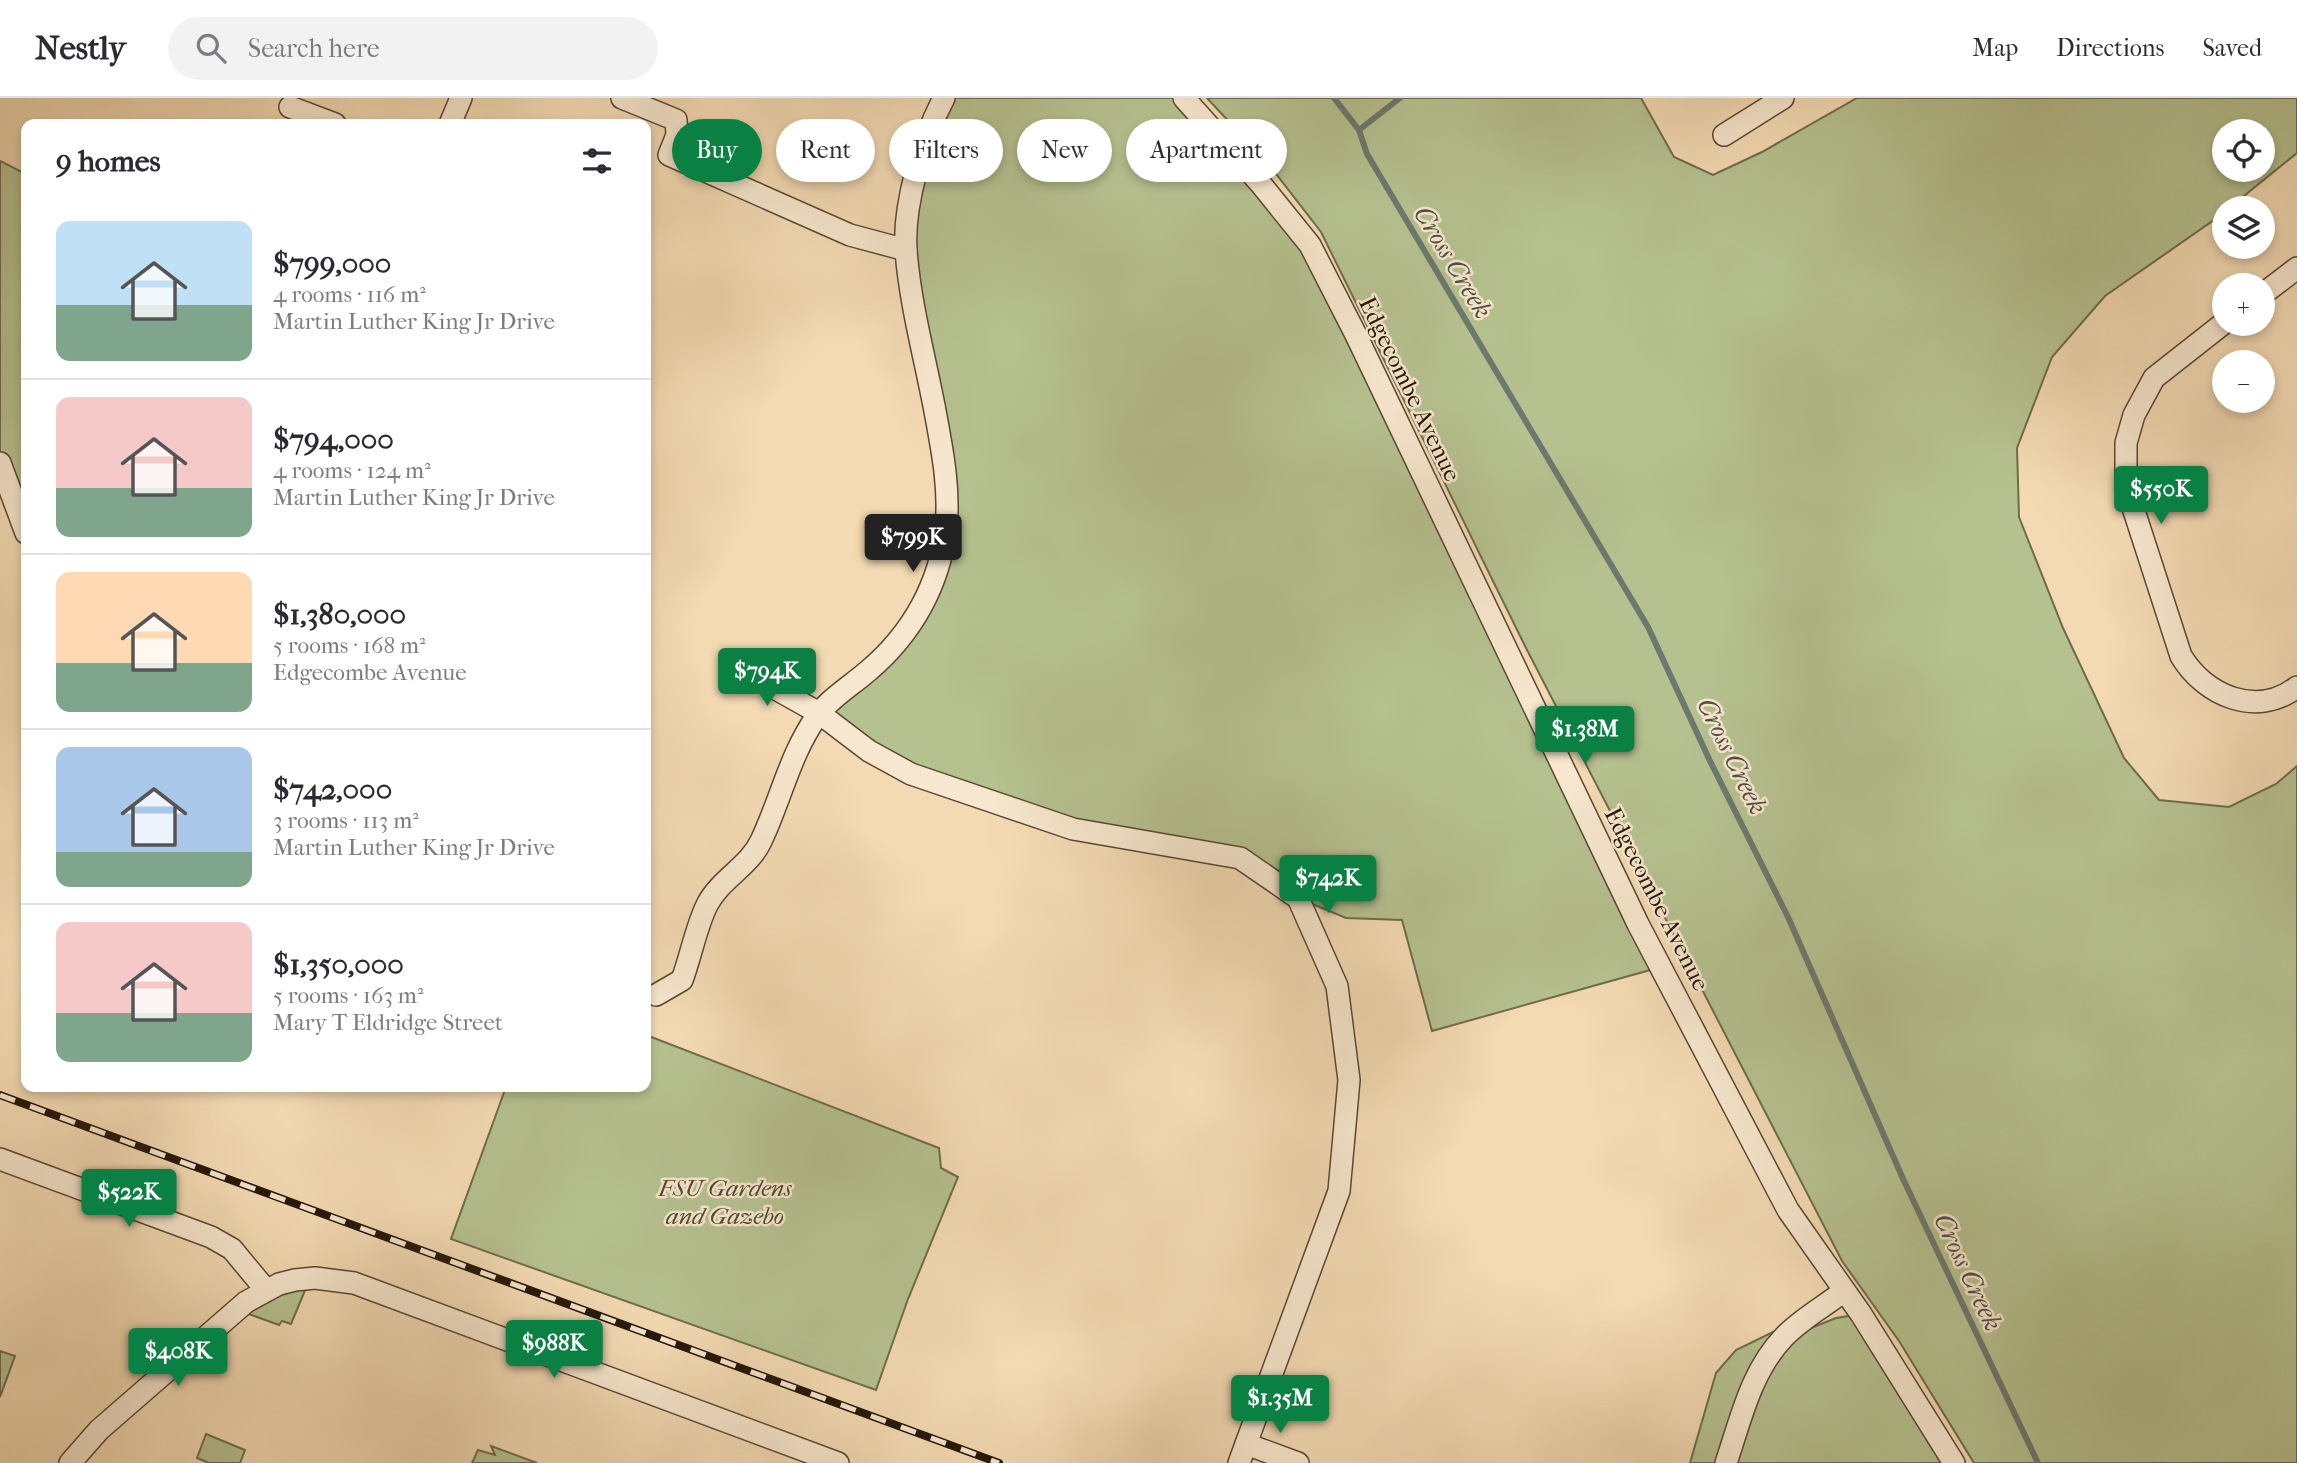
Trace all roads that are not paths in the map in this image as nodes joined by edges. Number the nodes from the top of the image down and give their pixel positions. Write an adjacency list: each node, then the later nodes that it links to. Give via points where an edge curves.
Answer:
1 (461, 98): 8 (street)
2 (622, 98): 10 (street, via 676,120 677,135 669,155 843,233)
3 (944, 98): 10 (street, via 922,153)
4 (1184, 98): 22 (street, Edgecombe Avenue, via 1310,245 1638,924 1788,1210)
5 (1783, 98): 9 (street)
6 (290, 107): 7 (street)
7 (322, 119)
8 (452, 119)
9 (1724, 135)
10 (906, 250): 18 (street, via 944,462 946,525 941,556 916,620 889,654)
11 (2297, 268): 12 (street)
12 (2275, 285)
13 (2212, 332): 17 (street, via 2164,368 2146,390 2126,443 2126,486 2188,668 2221,695 2235,700 2270,700)
14 (0, 463): 15 (street)
15 (21, 520)
16 (735, 666): 18 (street)
17 (2297, 687)
18 (819, 713): 19 (street, via 796,748 750,861 707,904 682,980); 23 (street, via 869,751 945,787 1073,829 1240,858 1298,898 1337,986 1349,1080 1339,1191)
19 (656, 995)
20 (0, 1159): 21 (street, via 211,1237 232,1249)
21 (266, 1290): 24 (street, via 155,1379); 25 (street, via 315,1278 354,1283)
22 (1844, 1291): 27 (street, via 1785,1335 1769,1354 1756,1374); 28 (street, Edgecombe Avenue)
23 (1243, 1453): 26 (street)
24 (70, 1463)
25 (838, 1463)
26 (1298, 1463)
27 (1726, 1463)
28 (1954, 1463)

